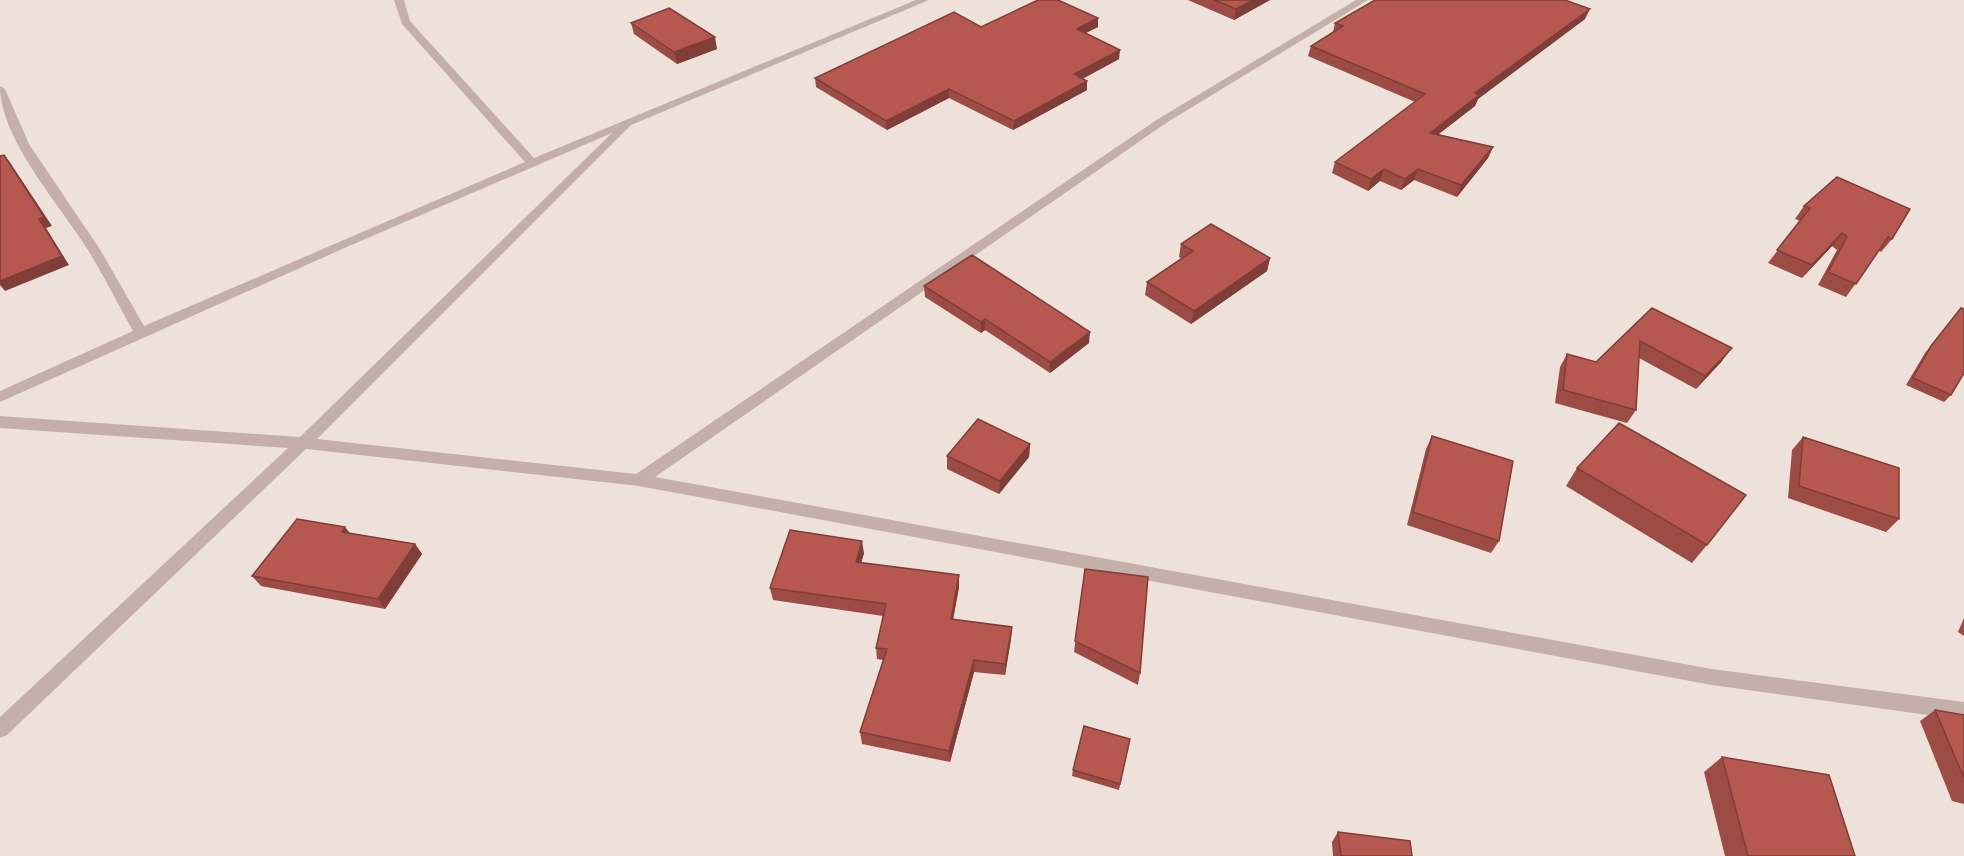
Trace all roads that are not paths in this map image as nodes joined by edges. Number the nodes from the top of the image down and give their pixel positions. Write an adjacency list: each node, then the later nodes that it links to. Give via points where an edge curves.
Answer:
1 (399, 0): 6 (street, via 405,22)
2 (924, 0): 5 (street)
3 (1362, 0): 11 (street, via 1162,121)
4 (0, 89): 7 (street, via 23,144 95,251)
5 (632, 119): 6 (street); 10 (street)
6 (531, 162): 7 (street)
7 (140, 332): 8 (street)
8 (0, 397)
9 (0, 422): 10 (street)
10 (303, 443): 11 (street); 13 (street)
11 (639, 480): 12 (street, via 1712,677)
12 (1964, 711)
13 (0, 729)

